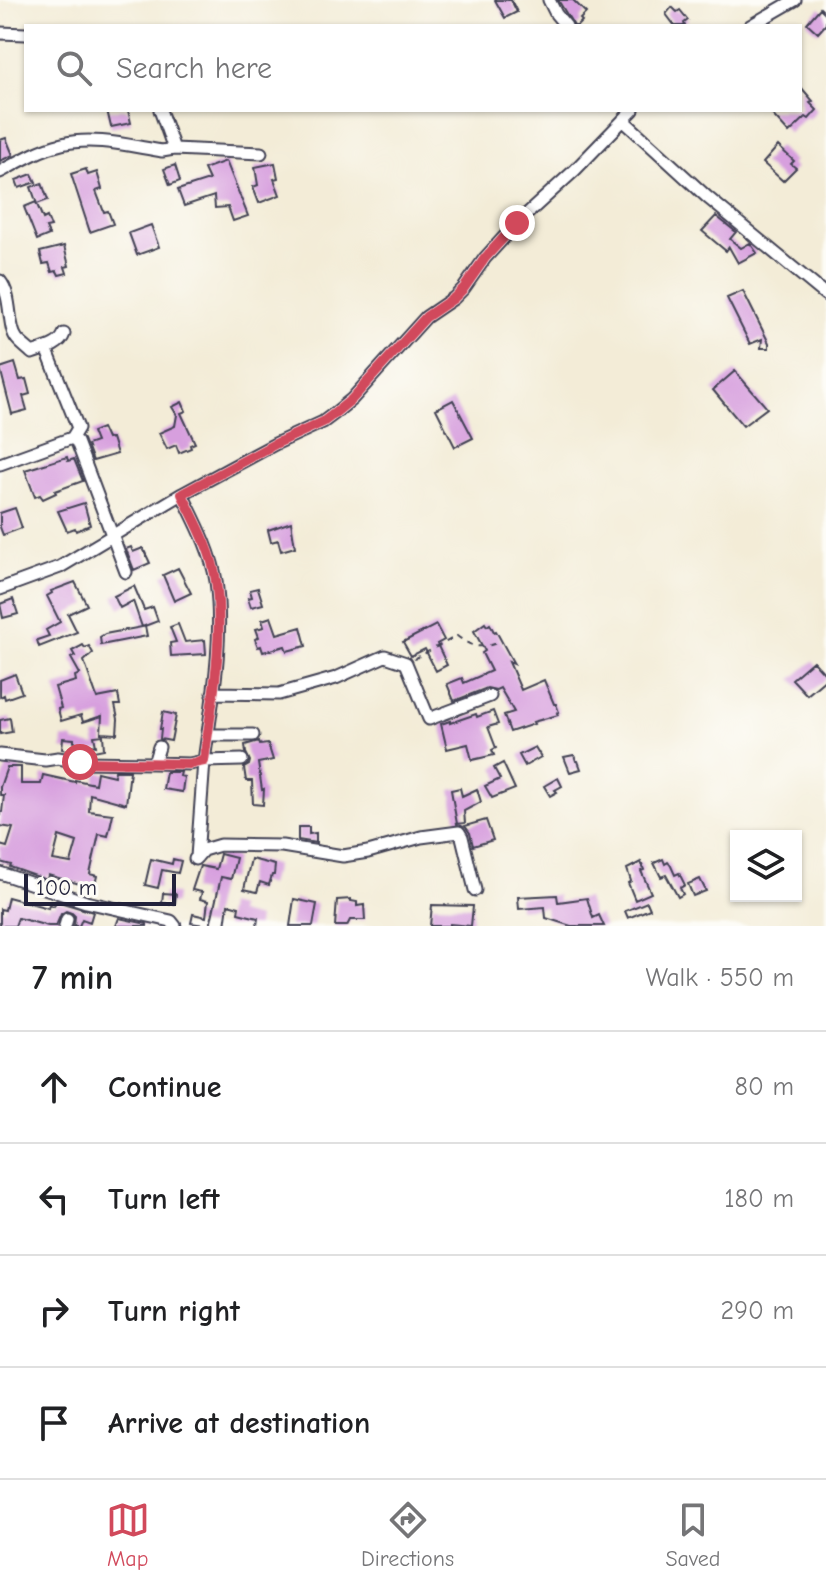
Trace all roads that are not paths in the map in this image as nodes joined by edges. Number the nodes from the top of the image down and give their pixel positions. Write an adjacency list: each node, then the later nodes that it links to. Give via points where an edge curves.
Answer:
1 (549, 0): 3 (street)
2 (795, 0): 4 (street)
3 (564, 24)
4 (753, 24)
5 (0, 33): 6 (street)
6 (24, 34)
7 (161, 112): 10 (street)
8 (631, 112): 9 (street)
9 (623, 120): 14 (street); 19 (street, via 343,406 323,422)
10 (174, 149): 11 (street); 12 (street, via 76,141 48,148)
11 (261, 153)
12 (0, 172)
13 (0, 281): 16 (street, via 15,338 32,353)
14 (826, 295)
15 (64, 334): 16 (street)
16 (46, 348): 17 (street, via 78,428)
17 (72, 438): 18 (street); 20 (street)
18 (0, 464)
19 (182, 494): 20 (street); 23 (street, via 216,579 219,639)
20 (112, 534): 21 (street); 22 (street, via 60,567)
21 (126, 572)
22 (0, 589)
23 (213, 693): 24 (street, via 279,694 336,678 385,656 406,663 429,719); 25 (street)
24 (490, 696)
25 (208, 735): 26 (street); 30 (street)
26 (253, 735)
27 (159, 747): 31 (street)
28 (0, 755): 31 (street)
29 (242, 760): 30 (street)
30 (204, 761): 31 (street); 33 (street, via 196,858 220,845 282,846 343,856 459,832)
31 (154, 763)
32 (0, 873): 34 (street)
33 (475, 890)
34 (175, 926)

